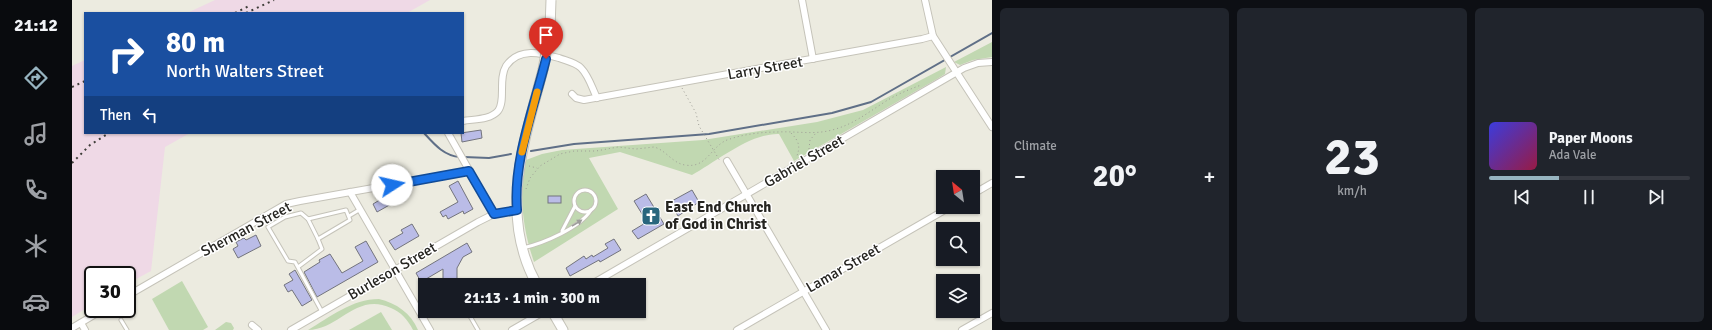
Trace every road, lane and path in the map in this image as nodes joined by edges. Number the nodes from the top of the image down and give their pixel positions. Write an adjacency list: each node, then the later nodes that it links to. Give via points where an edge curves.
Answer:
1 (551, 0): 32 (main road, bridge, via 550,36 521,157 516,188)
2 (802, 0): 5 (street)
3 (925, 0): 4 (street)
4 (933, 36): 5 (street, Larry Street); 7 (street)
5 (812, 59): 11 (street, Larry Street)
6 (992, 62): 7 (street, Gabriel Street, via 971,64)
7 (956, 73): 13 (street); 29 (street, Gabriel Street)
8 (922, 84): 15 (path, via 895,96 846,126)
9 (682, 88): 17 (path)
10 (572, 94): 11 (street, Larry Street, via 584,100)
11 (597, 98): 12 (street, via 588,77 578,65 540,53 527,53 516,57 507,66 501,84 501,104 498,110 488,117)
12 (464, 121)
13 (992, 127)
14 (791, 132): 15 (path); 17 (path, via 739,136 723,142); 19 (path, via 800,148)
15 (817, 133): 18 (path, via 810,140)
16 (449, 134): 24 (street)
17 (713, 151): 20 (path); 23 (path, via 706,160 696,165 674,162 654,147 574,151 551,158)
18 (809, 151)
19 (794, 160)
20 (720, 161)
21 (727, 161): 29 (street)
22 (526, 163): 23 (path, via 531,168)
23 (539, 168): 27 (path, via 530,178)
24 (469, 171): 28 (street, Sherman Street); 34 (street)
25 (992, 183): 26 (street)
26 (980, 190)
27 (525, 191)
28 (350, 192): 31 (street); 45 (street, Sherman Street, via 286,204)
29 (746, 194): 44 (street, Gabriel Street); 46 (street)
30 (575, 206): 33 (lane, via 584,212); 33 (lane, via 577,193 587,190 595,197 595,204); 38 (lane)
31 (360, 209): 36 (lane); 42 (street)
32 (517, 210): 34 (street, Burleson Street); 40 (main road)
33 (591, 210): 38 (lane, one-way to 33, via 586,218)
34 (494, 214): 42 (street, Burleson Street)
35 (938, 214): 46 (street, Lamar Street)
36 (349, 216): 37 (lane, via 345,209); 39 (lane, via 350,220)
37 (308, 219): 39 (lane); 41 (lane, via 301,212 285,216 268,227 288,261 295,262)
38 (561, 233): 40 (lane, via 537,245)
39 (318, 239): 41 (lane, via 322,249)
40 (523, 248): 43 (main road)
41 (298, 268): 47 (lane)
42 (394, 270): 47 (street, Burleson Street); 61 (street)
43 (533, 278)
44 (602, 278)
45 (136, 291)
46 (803, 292): 65 (street, Lamar Street); 66 (street)
47 (322, 312): 60 (street, Burleson Street)
48 (992, 313): 67 (street)
49 (89, 318): 54 (street)
50 (471, 318): 62 (lane)
51 (533, 318): 63 (street)
52 (556, 318): 64 (main road)
53 (121, 320): 58 (lane)
54 (81, 323): 56 (street); 57 (street)
55 (252, 325): 59 (street)
56 (72, 328)
57 (86, 330)
58 (127, 330)
59 (258, 330)
60 (291, 330)
61 (430, 330)
62 (478, 330)
63 (512, 330)
64 (563, 330)
65 (737, 330)
66 (826, 330)
67 (962, 330)

